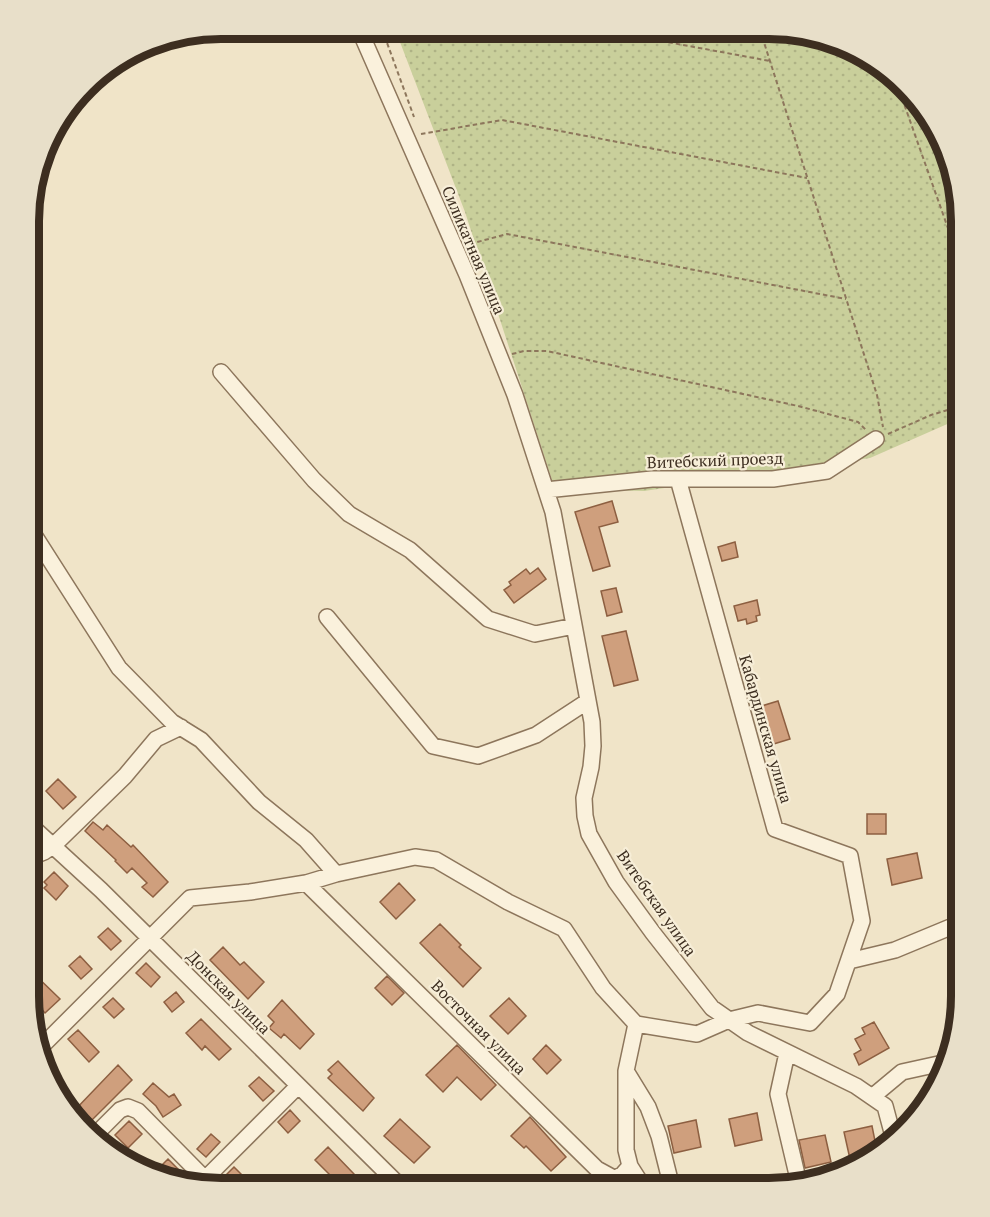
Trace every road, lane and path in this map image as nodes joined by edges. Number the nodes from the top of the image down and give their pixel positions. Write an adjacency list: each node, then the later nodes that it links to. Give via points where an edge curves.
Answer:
1 (363, 39): 8 (street, Силикатная улица)
2 (386, 39): 7 (path)
3 (651, 39): 5 (path)
4 (763, 39): 5 (path)
5 (770, 61): 9 (path)
6 (901, 96): 10 (path)
7 (416, 123)
8 (416, 160): 9 (path, via 420,134 502,120); 11 (street, Силикатная улица)
9 (807, 178): 12 (path)
10 (951, 234)
11 (455, 249): 12 (path, via 507,234); 13 (street, Силикатная улица)
12 (846, 299): 15 (path, via 877,395 884,435)
13 (500, 357): 16 (path, via 547,351 858,422); 18 (street, Силикатная улица)
14 (221, 372): 21 (street, via 314,480 350,514 410,550 488,619 535,634)
15 (951, 409)
16 (876, 439): 17 (street, Витебский проезд, via 827,471 773,478)
17 (678, 479): 18 (street, Витебский проезд); 31 (street, Кабардинская улица, via 775,829 850,856 862,921)
18 (546, 490): 21 (street, Витебская улица)
19 (39, 541): 23 (street, via 119,668)
20 (327, 617): 22 (street, via 433,746 478,756 536,735)
21 (574, 626): 22 (street, Витебская улица)
22 (588, 701): 32 (street, Витебская улица, via 593,746 584,798 589,834 616,882 653,933 712,1008)
23 (181, 727): 25 (street, via 156,739 125,776); 27 (street, via 201,740 259,802 306,840)
24 (39, 832): 25 (street, Донская улица)
25 (54, 845): 26 (street); 30 (street, Донская улица)
26 (39, 854)
27 (336, 874): 28 (street); 33 (street, via 414,857 436,860 564,929 603,988)
28 (306, 883): 30 (street, via 190,898); 47 (street, Восточная улица, via 597,1170)
29 (951, 927): 31 (street, via 895,950)
30 (151, 939): 34 (street); 38 (street, Донская улица)
31 (849, 961): 32 (street, Кабардинская улица, via 837,994 810,1023 758,1013)
32 (729, 1020): 33 (street, via 697,1034); 35 (street, Витебская улица)
33 (636, 1024): 37 (street)
34 (45, 1043)
35 (787, 1053): 39 (street, Витебская улица); 43 (street, via 778,1094)
36 (937, 1064): 39 (street, via 902,1072)
37 (626, 1071): 42 (street, via 626,1150); 50 (street, via 648,1107)
38 (298, 1086): 45 (street); 46 (street, Донская улица)
39 (872, 1097): 41 (street, Витебская улица, via 885,1106)
40 (99, 1131): 44 (street, via 120,1110 128,1107 138,1111)
41 (891, 1131)
42 (630, 1166): 48 (street); 49 (street)
43 (797, 1175)
44 (199, 1176)
45 (212, 1178)
46 (392, 1178)
47 (612, 1178)
48 (616, 1178)
49 (638, 1178)
50 (670, 1178)

